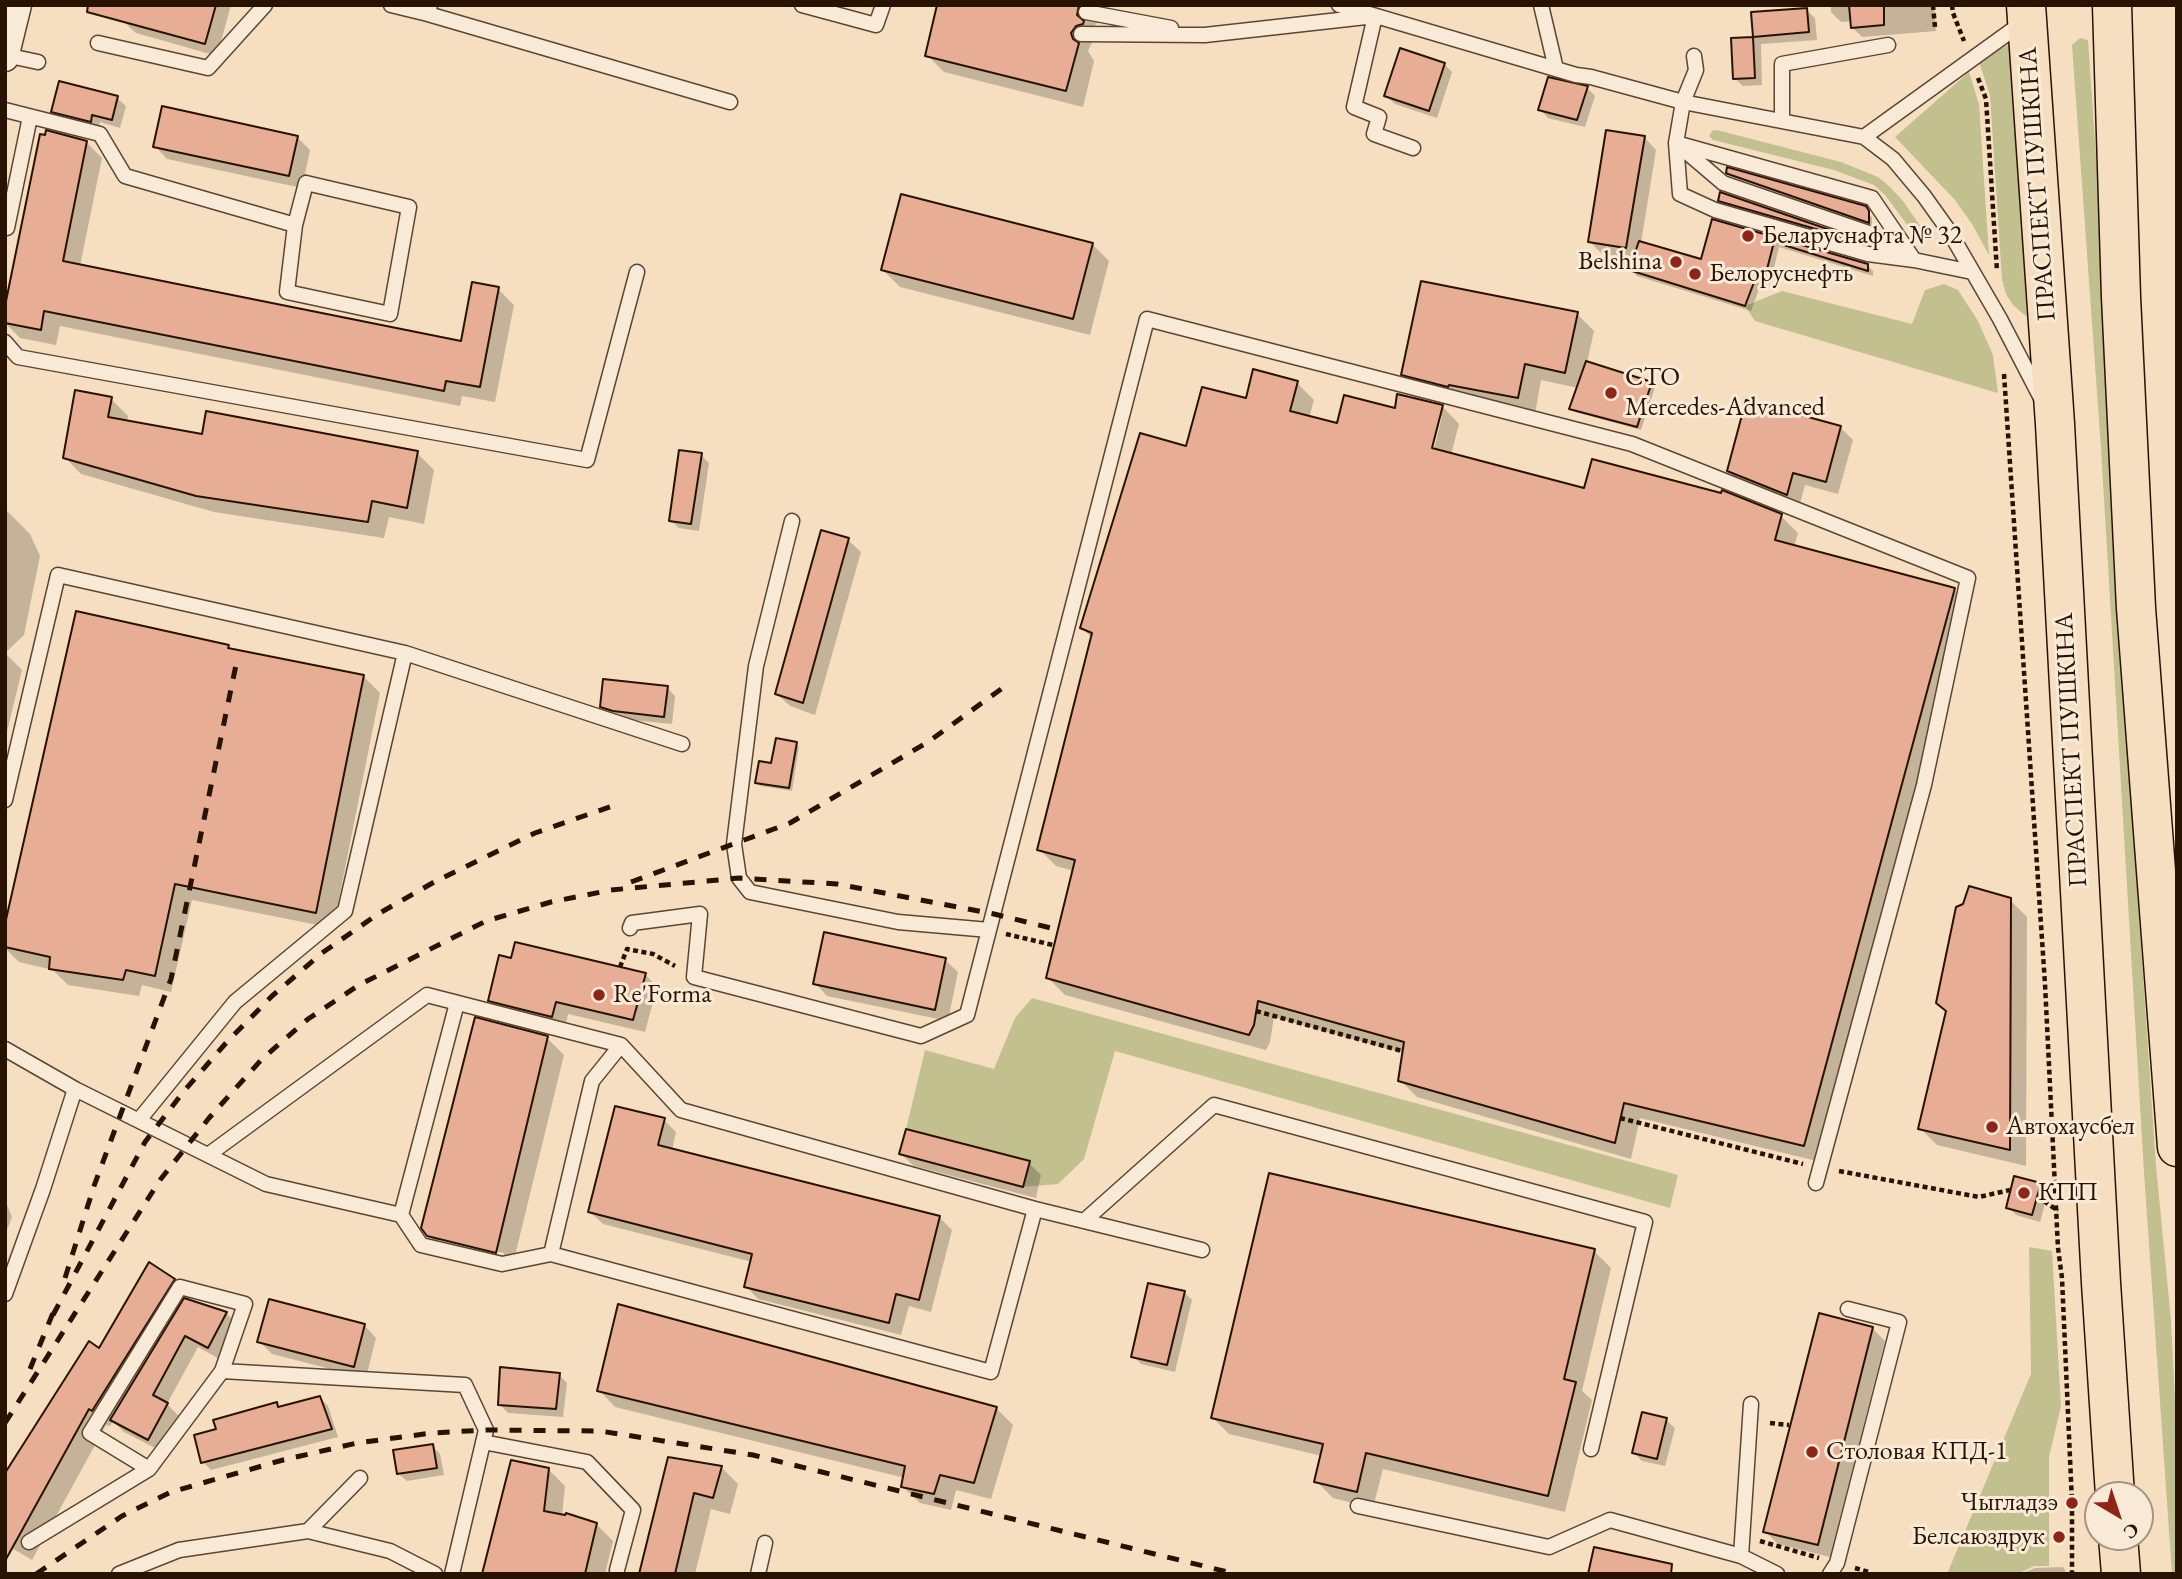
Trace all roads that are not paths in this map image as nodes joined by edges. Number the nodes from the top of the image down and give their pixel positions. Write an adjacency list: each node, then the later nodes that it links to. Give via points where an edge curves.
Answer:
1 (18, 5): 17 (street)
2 (265, 5): 15 (lane, via 208,68)
3 (391, 5): 8 (lane)
4 (802, 5): 5 (lane, via 876,25)
5 (883, 5)
6 (1339, 5): 12 (lane)
7 (1541, 5): 20 (lane)
8 (429, 10): 21 (lane)
9 (2032, 10): 26 (lane); 35 (main road, ПРАСПЕКТ ПУШКІНА)
10 (2107, 11): 47 (main road, via 2136,608)
11 (1086, 12): 14 (lane)
12 (1375, 16): 14 (lane); 20 (lane); 28 (lane, via 1354,107 1378,117 1374,134)
13 (1081, 34): 14 (lane)
14 (1205, 35)
15 (98, 43)
16 (1888, 45): 25 (lane, via 1782,64)
17 (6, 49): 19 (lane)
18 (1693, 56): 22 (lane, via 1696,70)
19 (38, 62)
20 (1556, 69): 22 (lane)
21 (730, 102)
22 (1683, 102): 25 (lane); 27 (lane)
23 (5, 110): 24 (lane)
24 (30, 117): 29 (lane, via 100,134 125,176); 30 (lane)
25 (1783, 120): 26 (lane)
26 (1864, 137): 33 (lane, via 1893,159 1924,195)
27 (1676, 143): 31 (lane, via 1723,183 1868,233); 31 (lane, via 1872,198); 31 (lane, via 1680,194 1715,210 1868,254)
28 (1413, 148)
29 (295, 225): 29 (lane, via 286,292 390,314 409,207 306,183)
30 (7, 228)
31 (1914, 260): 33 (lane)
32 (637, 272): 34 (lane, via 587,460 18,357)
33 (1972, 272): 35 (lane)
34 (5, 342)
35 (2054, 424): 63 (main road, ПРАСПЕКТ ПУШКІНА)
36 (792, 521): 41 (lane, via 756,666 734,844 739,878 750,892 898,922)
37 (405, 653): 38 (lane); 39 (lane, via 58,575); 46 (lane, via 345,911 235,1002)
38 (682, 744)
39 (5, 800)
40 (631, 928): 41 (lane, via 632,923 700,914 694,977 921,1036 967,1015)
41 (989, 930): 49 (lane, via 1147,319 1632,444 1968,578 1924,785)
42 (457, 1003): 43 (lane); 48 (lane, via 427,995); 51 (lane)
43 (621, 1045): 50 (lane, via 681,1110); 54 (lane, via 592,1081)
44 (5, 1049): 45 (lane)
45 (75, 1089): 46 (lane); 55 (lane)
46 (139, 1120): 48 (lane)
47 (2177, 1147)
48 (208, 1155): 51 (lane, via 266,1184)
49 (1816, 1183)
50 (1035, 1209): 52 (lane); 54 (lane, via 991,1372)
51 (401, 1215): 54 (lane, via 421,1245 502,1264)
52 (1084, 1221): 53 (lane); 60 (lane, via 1214,1105 1645,1222)
53 (1202, 1250)
54 (551, 1254)
55 (5, 1294)
56 (1848, 1309): 70 (lane, via 1899,1322)
57 (222, 1371): 59 (lane, via 465,1385 486,1430); 61 (lane); 61 (lane, via 245,1304 180,1287 90,1433)
58 (1751, 1404): 69 (lane)
59 (483, 1442): 71 (lane, via 587,1462 633,1510); 74 (lane)
60 (1591, 1449)
61 (149, 1469): 66 (lane)
62 (360, 1478): 65 (lane)
63 (2114, 1481)
64 (1358, 1506): 69 (lane, via 1549,1547 1610,1520)
65 (307, 1531): 72 (lane, via 179,1550); 73 (lane, via 390,1550)
66 (29, 1542)
67 (765, 1543): 75 (lane)
68 (2119, 1551): 77 (main road)
69 (1741, 1556): 76 (lane)
70 (1833, 1568)
71 (617, 1570)
72 (119, 1574)
73 (435, 1574)
74 (452, 1574)
75 (758, 1574)
76 (1777, 1574)
77 (2120, 1574)

